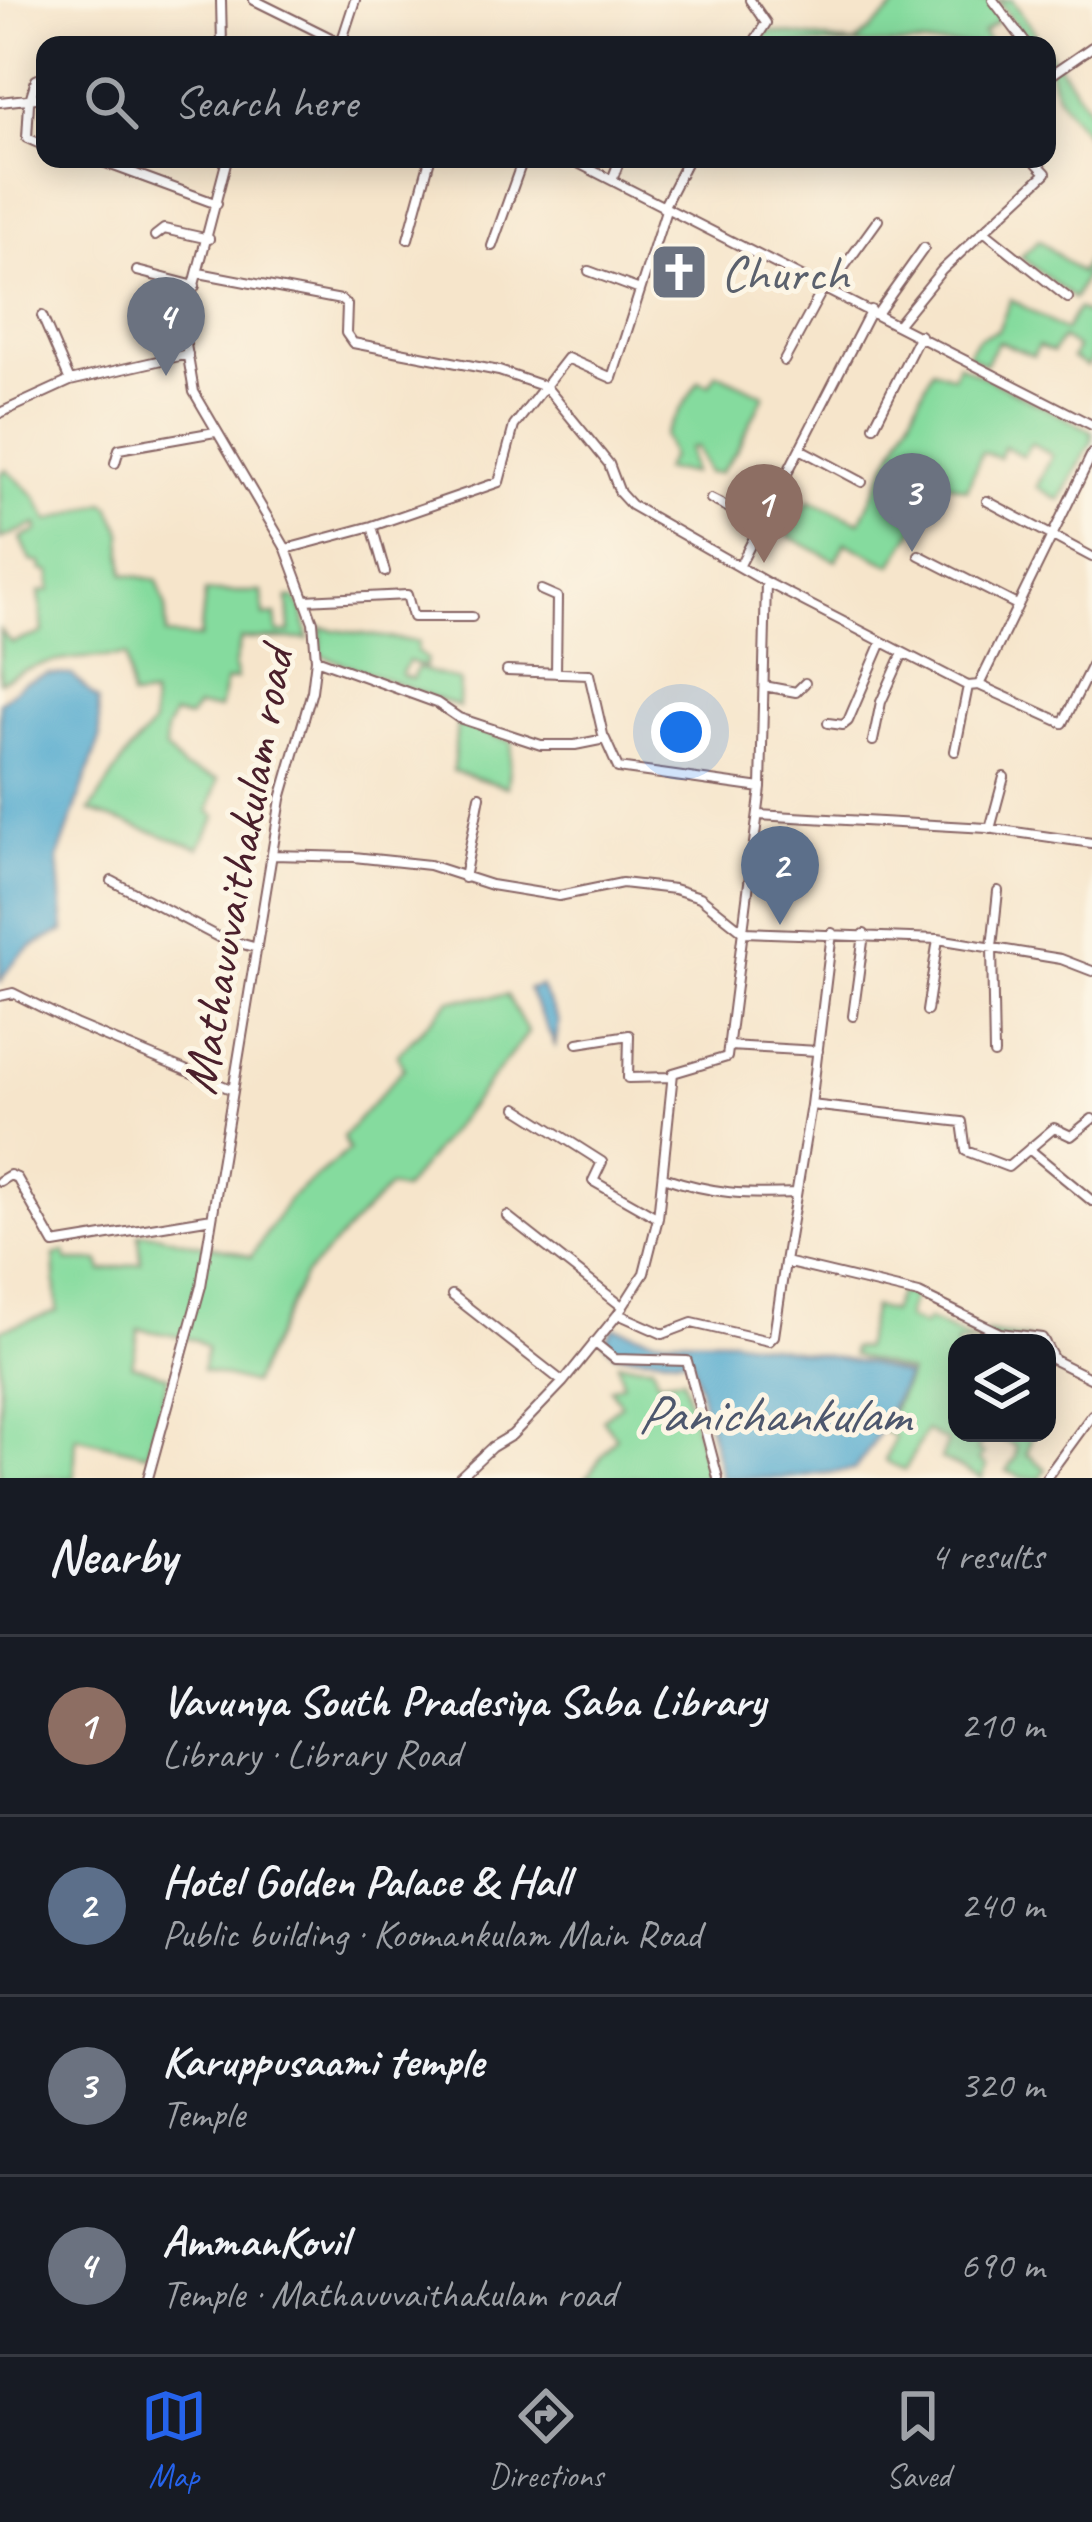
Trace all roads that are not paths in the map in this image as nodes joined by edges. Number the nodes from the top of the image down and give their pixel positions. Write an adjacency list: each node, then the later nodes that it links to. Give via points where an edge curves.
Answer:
1 (220, 0): 8 (street)
2 (254, 0): 7 (street)
3 (280, 0): 7 (street)
4 (355, 0): 10 (street)
5 (750, 0): 11 (street, via 766,22)
6 (993, 0): 12 (street)
7 (277, 11): 9 (street)
8 (222, 36)
9 (327, 36)
10 (345, 36)
11 (757, 36)
12 (1020, 36)
13 (1092, 47): 14 (street)
14 (1056, 71)
15 (36, 80): 16 (street)
16 (32, 98): 17 (street); 18 (street); 19 (street, via 27,138)
17 (36, 98)
18 (0, 101)
19 (36, 142)
20 (119, 168): 29 (street)
21 (224, 168): 29 (street, Mathavuvaithakulam road)
22 (428, 168): 35 (street)
23 (520, 168): 36 (street)
24 (588, 168): 28 (street)
25 (617, 168): 28 (street)
26 (684, 168): 30 (street)
27 (1041, 168): 32 (street, via 1046,173)
28 (612, 180): 30 (street)
29 (217, 204): 34 (street, Mathavuvaithakulam road)
30 (664, 209): 42 (street); 43 (street)
31 (878, 220): 42 (street)
32 (984, 231): 44 (street); 47 (street)
33 (155, 236): 34 (street, via 164,230)
34 (209, 239): 40 (street, Mathavuvaithakulam road)
35 (408, 239)
36 (492, 246)
37 (924, 248): 45 (street)
38 (137, 271): 41 (street)
39 (589, 271): 43 (street)
40 (199, 273): 41 (street, Mathavuvaithakulam road); 52 (street, via 341,300 353,344 499,370)
41 (195, 286): 49 (street, Mathavuvaithakulam road, via 183,327)
42 (826, 288): 45 (street); 50 (street)
43 (640, 290): 52 (street, via 612,378 567,358)
44 (1068, 298)
45 (874, 312): 47 (street); 57 (street)
46 (42, 316): 51 (street)
47 (898, 324): 48 (street)
48 (920, 335): 54 (street); 55 (street)
49 (188, 355): 51 (street); 56 (street, Mathavuvaithakulam road, via 194,392)
50 (784, 361)
51 (70, 381): 53 (street)
52 (547, 387): 64 (street, via 514,426 499,482); 69 (street, via 631,505)
53 (0, 413)
54 (1092, 424)
55 (874, 426)
56 (214, 432): 59 (street, via 119,449); 66 (street, Mathavuvaithakulam road)
57 (800, 449): 60 (street); 63 (street)
58 (1092, 454): 65 (street)
59 (115, 463)
60 (862, 482)
61 (711, 499): 63 (street)
62 (987, 502): 65 (street)
63 (761, 524): 69 (street)
64 (372, 526): 66 (street); 70 (street)
65 (1052, 534): 68 (street); 74 (street)
66 (286, 549): 73 (street, Mathavuvaithakulam road)
67 (919, 555): 74 (street)
68 (1092, 557)
69 (740, 565): 71 (street)
70 (385, 572)
71 (766, 582): 76 (street); 83 (street)
72 (541, 590): 81 (street, via 557,597)
73 (305, 600): 75 (street, via 407,596 413,617); 78 (street, Mathavuvaithakulam road)
74 (1015, 604): 84 (street)
75 (472, 617)
76 (882, 642): 77 (street); 85 (street, via 848,721)
77 (903, 653): 84 (street); 87 (street)
78 (316, 658): 86 (street, via 541,745); 95 (street, Mathavuvaithakulam road)
79 (1092, 664): 84 (street, via 1064,723)
80 (507, 671): 81 (street)
81 (556, 673): 86 (street, via 589,674)
82 (805, 683): 83 (street, via 796,692)
83 (764, 686): 90 (street)
84 (974, 686): 88 (street)
85 (828, 723)
86 (604, 739): 90 (street, via 618,768)
87 (873, 741)
88 (955, 751)
89 (1004, 777): 93 (street)
90 (761, 788): 92 (street)
91 (480, 796): 96 (street)
92 (758, 815): 93 (street); 99 (street)
93 (990, 829): 94 (street)
94 (1092, 842)
95 (274, 855): 96 (street, via 429,865); 104 (street, Mathavuvaithakulam road)
96 (464, 878): 99 (street, via 559,896 622,883 674,890 700,897)
97 (112, 881): 104 (street, via 218,937)
98 (998, 891): 103 (street)
99 (744, 932): 100 (street); 110 (street)
100 (832, 933): 101 (street); 111 (street)
101 (864, 934): 102 (street); 108 (street)
102 (938, 939): 103 (street); 107 (street)
103 (992, 947): 105 (street); 112 (street)
104 (257, 948): 114 (street, Mathavuvaithakulam road)
105 (1092, 971)
106 (0, 996): 114 (street, via 14,993)
107 (927, 1012)
108 (853, 1016)
109 (578, 1043): 113 (street, via 628,1035 628,1078)
110 (729, 1046): 111 (street); 113 (street, via 727,1057)
111 (818, 1051): 115 (street)
112 (994, 1054)
113 (673, 1077): 119 (street)
114 (233, 1090): 125 (street, Mathavuvaithakulam road)
115 (812, 1105): 118 (street, via 962,1122 966,1151 1008,1166); 121 (street)
116 (517, 1108): 124 (street, via 602,1162 593,1181)
117 (1092, 1119): 118 (street, via 1072,1136 1054,1128)
118 (1029, 1149): 122 (street)
119 (663, 1177): 121 (street, via 734,1196); 124 (street)
120 (0, 1181): 125 (street, via 17,1178 54,1244)
121 (797, 1193): 126 (street)
122 (1092, 1201)
123 (507, 1216): 128 (street)
124 (658, 1217): 128 (street, via 644,1273)
125 (212, 1219): 135 (street, Mathavuvaithakulam road)
126 (785, 1262): 128 (street, via 769,1341 692,1323 663,1334); 129 (street, via 919,1294)
127 (452, 1295): 133 (street)
128 (620, 1311): 130 (street)
129 (1008, 1334)
130 (594, 1342): 133 (street); 137 (street, via 615,1359 687,1361)
131 (1056, 1361): 132 (street)
132 (1092, 1379)
133 (563, 1382): 136 (street)
134 (1092, 1415): 138 (street)
135 (148, 1478)
136 (459, 1478)
137 (718, 1478)
138 (1046, 1478)

